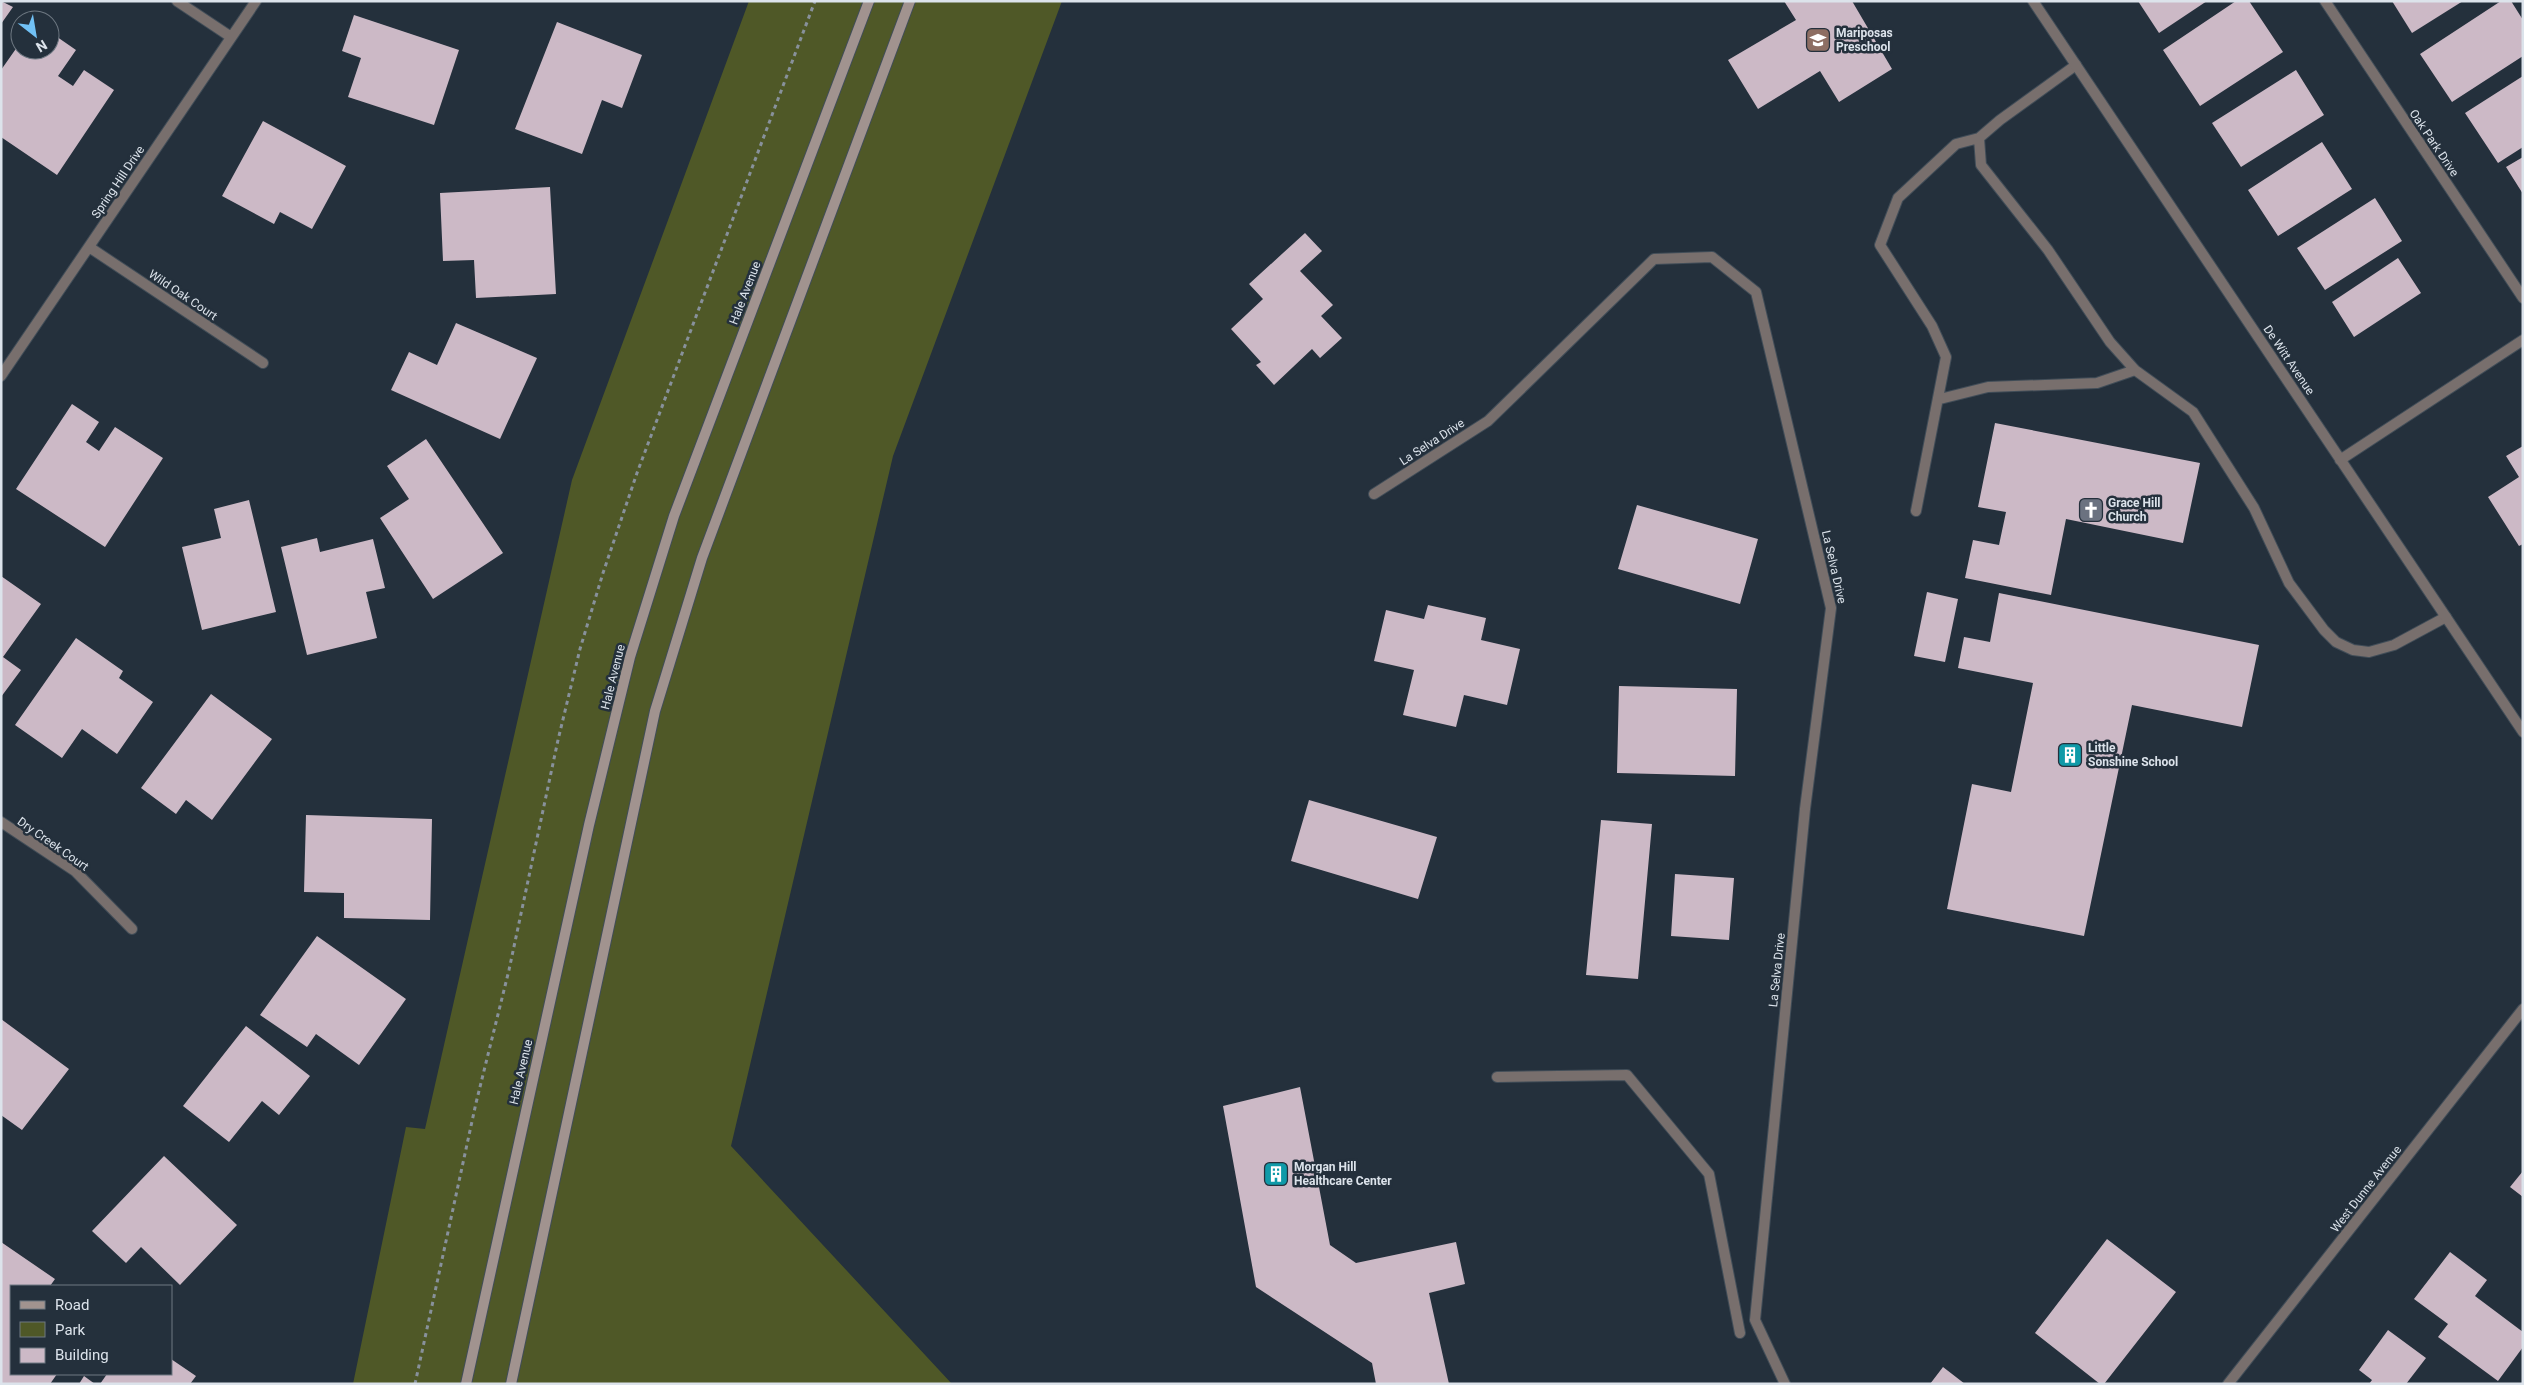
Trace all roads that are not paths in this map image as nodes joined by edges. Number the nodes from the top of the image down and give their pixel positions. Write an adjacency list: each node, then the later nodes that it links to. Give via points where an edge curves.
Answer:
1 (177, 1): 7 (street)
2 (256, 1): 7 (street, Spring Hill Drive)
3 (869, 1): 27 (main road, Hale Avenue, via 674,516 630,657 589,825)
4 (910, 1): 28 (main road, via 702,558 655,711)
5 (2033, 1): 8 (street, De Witt Avenue)
6 (2325, 1): 11 (street, Oak Park Drive)
7 (231, 37): 10 (street, Spring Hill Drive)
8 (2076, 65): 9 (street); 17 (street, De Witt Avenue)
9 (1979, 138): 14 (street, via 1981,165 2048,250 2110,342); 16 (street, via 1956,144 1898,198 1880,245 1932,326 1946,356)
10 (89, 246): 13 (street, Wild Oak Court); 15 (street, Spring Hill Drive)
11 (2523, 298)
12 (2523, 340): 17 (street)
13 (262, 363)
14 (2135, 370): 16 (street, via 2097,382 1988,387); 20 (street, via 2194,412 2254,508 2289,582 2336,642 2368,652 2394,645)
15 (1, 376)
16 (1940, 399): 19 (street)
17 (2340, 460): 20 (street, De Witt Avenue)
18 (1374, 494): 29 (street, La Selva Drive, via 1488,421 1654,259 1712,257 1756,292 1831,608 1805,809 1755,1320)
19 (1916, 511)
20 (2446, 617): 21 (street, De Witt Avenue)
21 (2523, 732)
22 (1, 822): 23 (street, Dry Creek Court, via 75,871)
23 (132, 929)
24 (2523, 1009): 30 (street, West Dunne Avenue)
25 (1496, 1077): 26 (street, via 1627,1075 1710,1174)
26 (1740, 1333)
27 (466, 1384)
28 (511, 1384)
29 (1785, 1384)
30 (2228, 1384)

